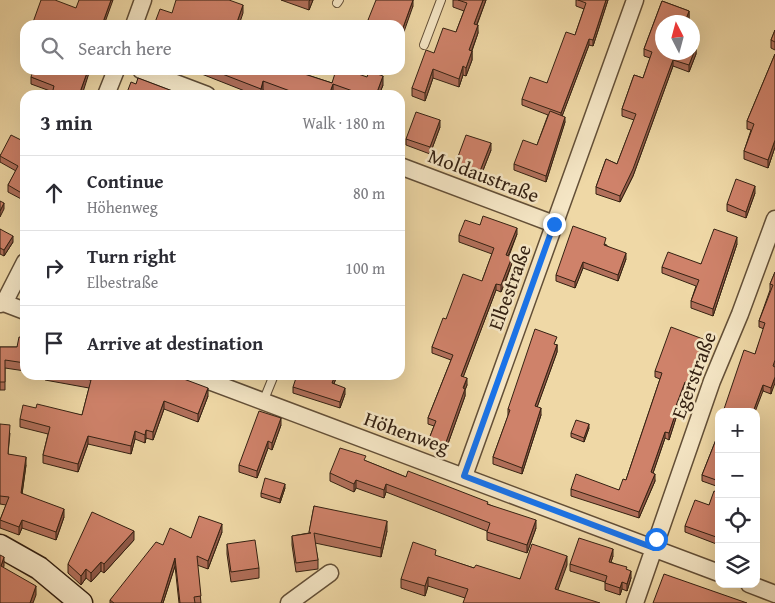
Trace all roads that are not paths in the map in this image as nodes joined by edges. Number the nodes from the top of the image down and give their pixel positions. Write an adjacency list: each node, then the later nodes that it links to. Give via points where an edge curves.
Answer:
1 (143, 0): 4 (street)
2 (441, 0): 5 (lane)
3 (635, 0): 12 (street, Elbestraße)
4 (136, 20)
5 (424, 46)
6 (114, 75): 8 (street)
7 (154, 75): 9 (street)
8 (108, 90)
9 (195, 90)
10 (405, 168): 12 (street, Moldaustraße)
11 (775, 219): 21 (street, Egerstraße, via 712,381)
12 (554, 224): 19 (street, Elbestraße)
13 (20, 271): 14 (street)
14 (2, 303): 15 (street)
15 (20, 309)
16 (206, 380): 18 (street, Höhenweg)
17 (272, 380): 18 (lane)
18 (263, 402): 19 (street, Höhenweg)
19 (464, 476): 21 (street, Höhenweg)
20 (0, 546): 26 (street, via 39,568)
21 (654, 548): 22 (street, Höhenweg); 28 (street, Egerstraße)
22 (715, 571)
23 (330, 573): 27 (street)
24 (759, 588): 25 (street)
25 (775, 594)
26 (81, 603)
27 (289, 603)
28 (635, 603)

